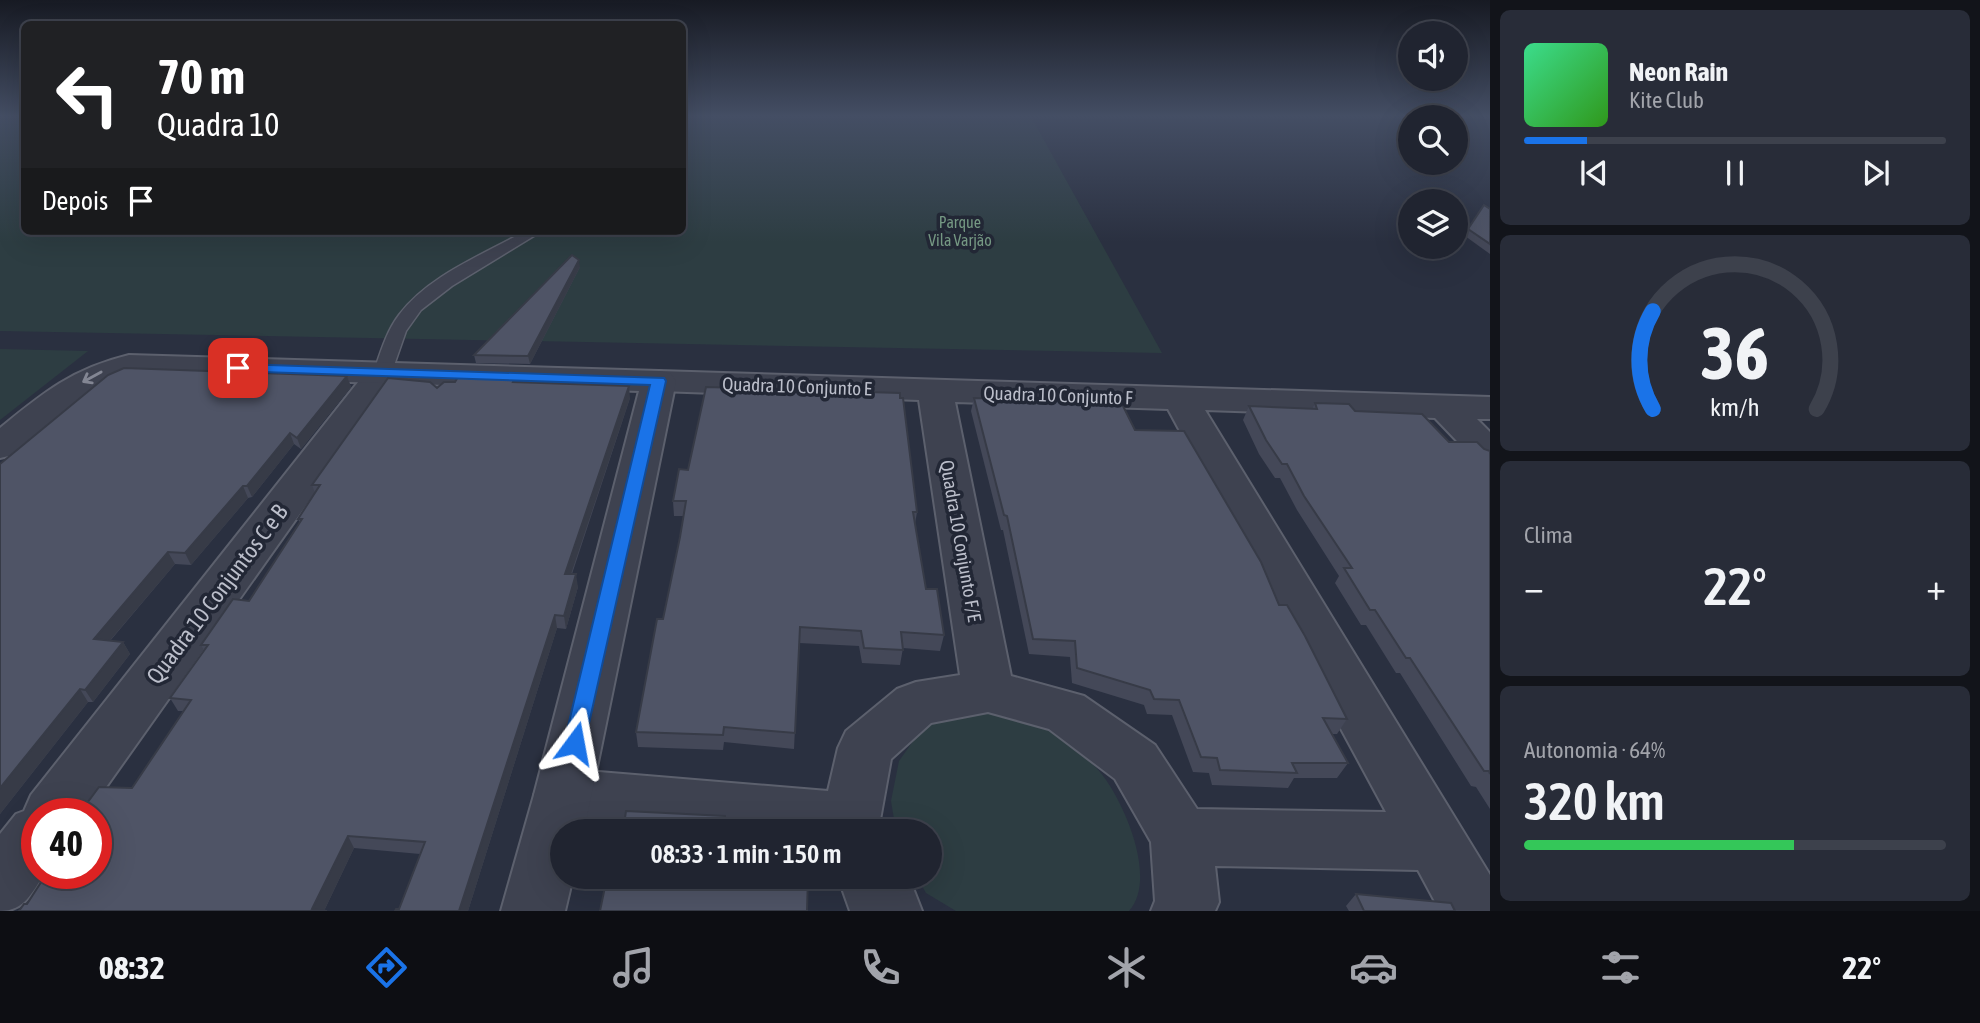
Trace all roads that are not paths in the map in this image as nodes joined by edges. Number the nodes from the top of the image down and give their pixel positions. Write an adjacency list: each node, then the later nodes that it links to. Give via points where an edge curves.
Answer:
1 (528, 235): 2 (lane, via 417,303 403,321)
2 (382, 374): 3 (street, Quadra 10 Conjunto E); 8 (street, Quadra 10 Conjunto E, one-way to 8, via 129,365 97,373); 12 (street, Quadra 10 Conjuntos C e B)
3 (659, 381): 4 (street, Quadra 10 Conjunto E); 11 (street)
4 (935, 391): 5 (street, Quadra 10 Conjunto F); 10 (street, Quadra 10 Conjunto F/E)
5 (1180, 399): 6 (street, Quadra 10 Conjunto F); 16 (street)
6 (1445, 408): 7 (street, Quadra 10 Conjunto F); 9 (street)
7 (1490, 408)
8 (0, 447)
9 (1490, 453)
10 (988, 691): 14 (street, via 916,704 866,748); 15 (street, via 1065,712 1135,762)
11 (563, 795): 13 (street); 20 (street)
12 (64, 798)
13 (710, 819)
14 (860, 819)
15 (1181, 837): 16 (street); 22 (street)
16 (1435, 842): 23 (street)
17 (21, 856): 18 (street)
18 (0, 884)
19 (874, 889): 21 (street)
20 (533, 911)
21 (890, 911)
22 (1184, 911)
23 (1475, 911)

